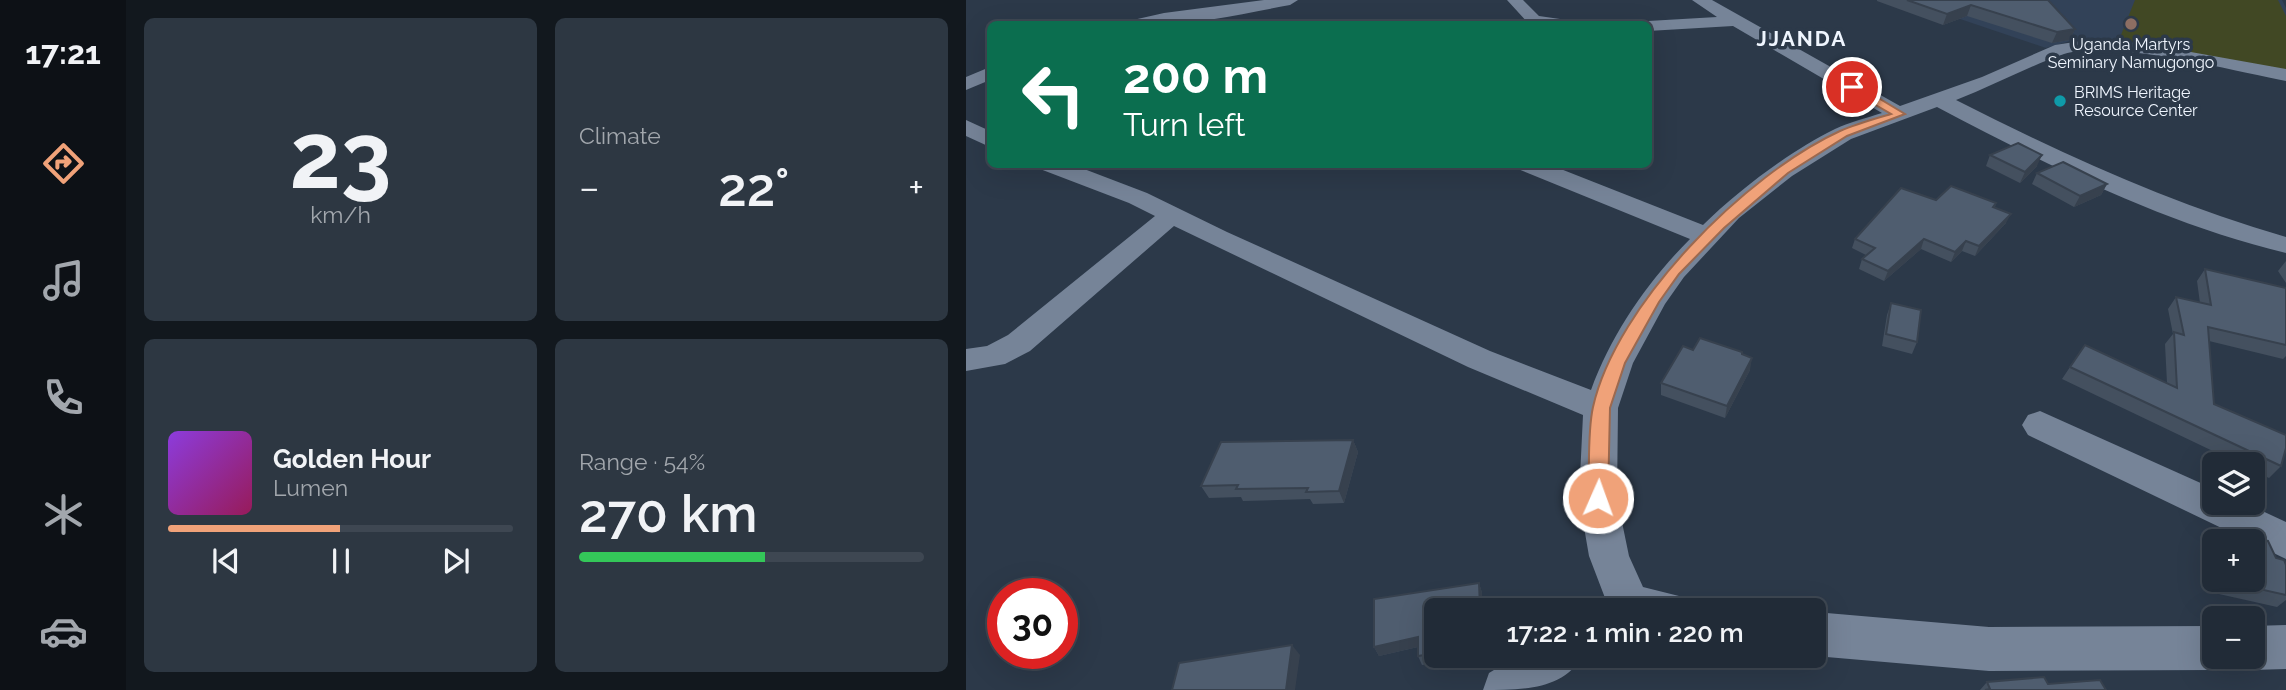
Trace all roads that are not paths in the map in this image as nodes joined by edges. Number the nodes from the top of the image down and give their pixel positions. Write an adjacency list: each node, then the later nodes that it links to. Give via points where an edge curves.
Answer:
1 (1290, 0): 4 (street)
2 (1515, 0): 5 (street, via 1527,19)
3 (1700, 0): 6 (street)
4 (1152, 21)
5 (1541, 21)
6 (1733, 21): 7 (street); 12 (street)
7 (1652, 26)
8 (987, 74): 10 (street)
9 (2286, 75): 11 (street, via 2094,44 2074,46)
10 (966, 83)
11 (1940, 100): 12 (street); 19 (street, via 2133,192)
12 (1899, 114): 18 (street, via 1843,134 1813,151 1730,213)
13 (966, 127): 14 (street)
14 (987, 138)
15 (1059, 168): 17 (street)
16 (1536, 168): 18 (street)
17 (1171, 215): 20 (street, via 1019,343 994,356); 21 (street, via 1479,359)
18 (1707, 236): 21 (street, via 1652,301 1617,363)
19 (2286, 244)
20 (966, 359)
21 (1601, 408): 24 (street, via 1598,498 1609,556)
22 (2040, 425): 23 (street)
23 (2286, 541)
24 (1632, 598)
25 (1826, 635): 26 (street, via 1989,649)
26 (2202, 648)
27 (2265, 648): 28 (street)
28 (2286, 648)
29 (1540, 668): 30 (street)
30 (1506, 690)

